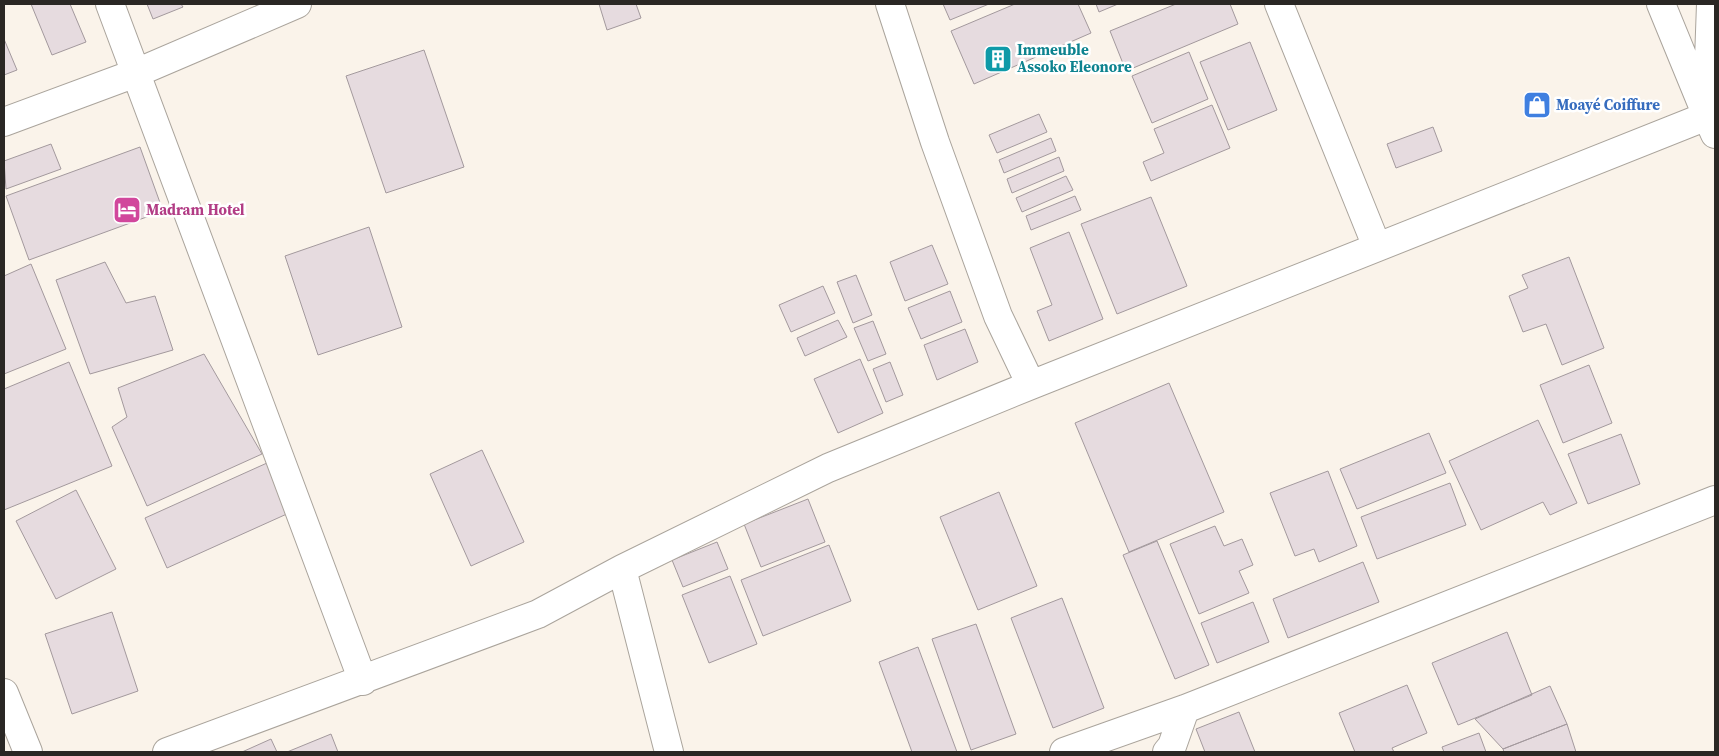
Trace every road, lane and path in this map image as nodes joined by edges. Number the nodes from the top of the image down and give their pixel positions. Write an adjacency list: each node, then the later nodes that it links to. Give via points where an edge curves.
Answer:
1 (110, 4): 7 (street)
2 (297, 4): 7 (street)
3 (890, 4): 11 (street, via 935,142 998,316)
4 (1279, 4): 10 (street)
5 (1660, 4): 9 (street)
6 (1711, 4): 9 (street)
7 (136, 72): 8 (street); 14 (street)
8 (4, 122)
9 (1711, 125): 10 (street)
10 (1377, 247): 11 (street)
11 (1031, 385): 13 (street, via 828,468)
12 (1715, 500): 16 (street)
13 (622, 569): 14 (street, via 538,614); 20 (street)
14 (363, 681): 19 (street)
15 (4, 693): 18 (street)
16 (1186, 709): 17 (street); 21 (street)
17 (1171, 750)
18 (28, 752)
19 (167, 752)
20 (668, 752)
21 (1064, 752)

